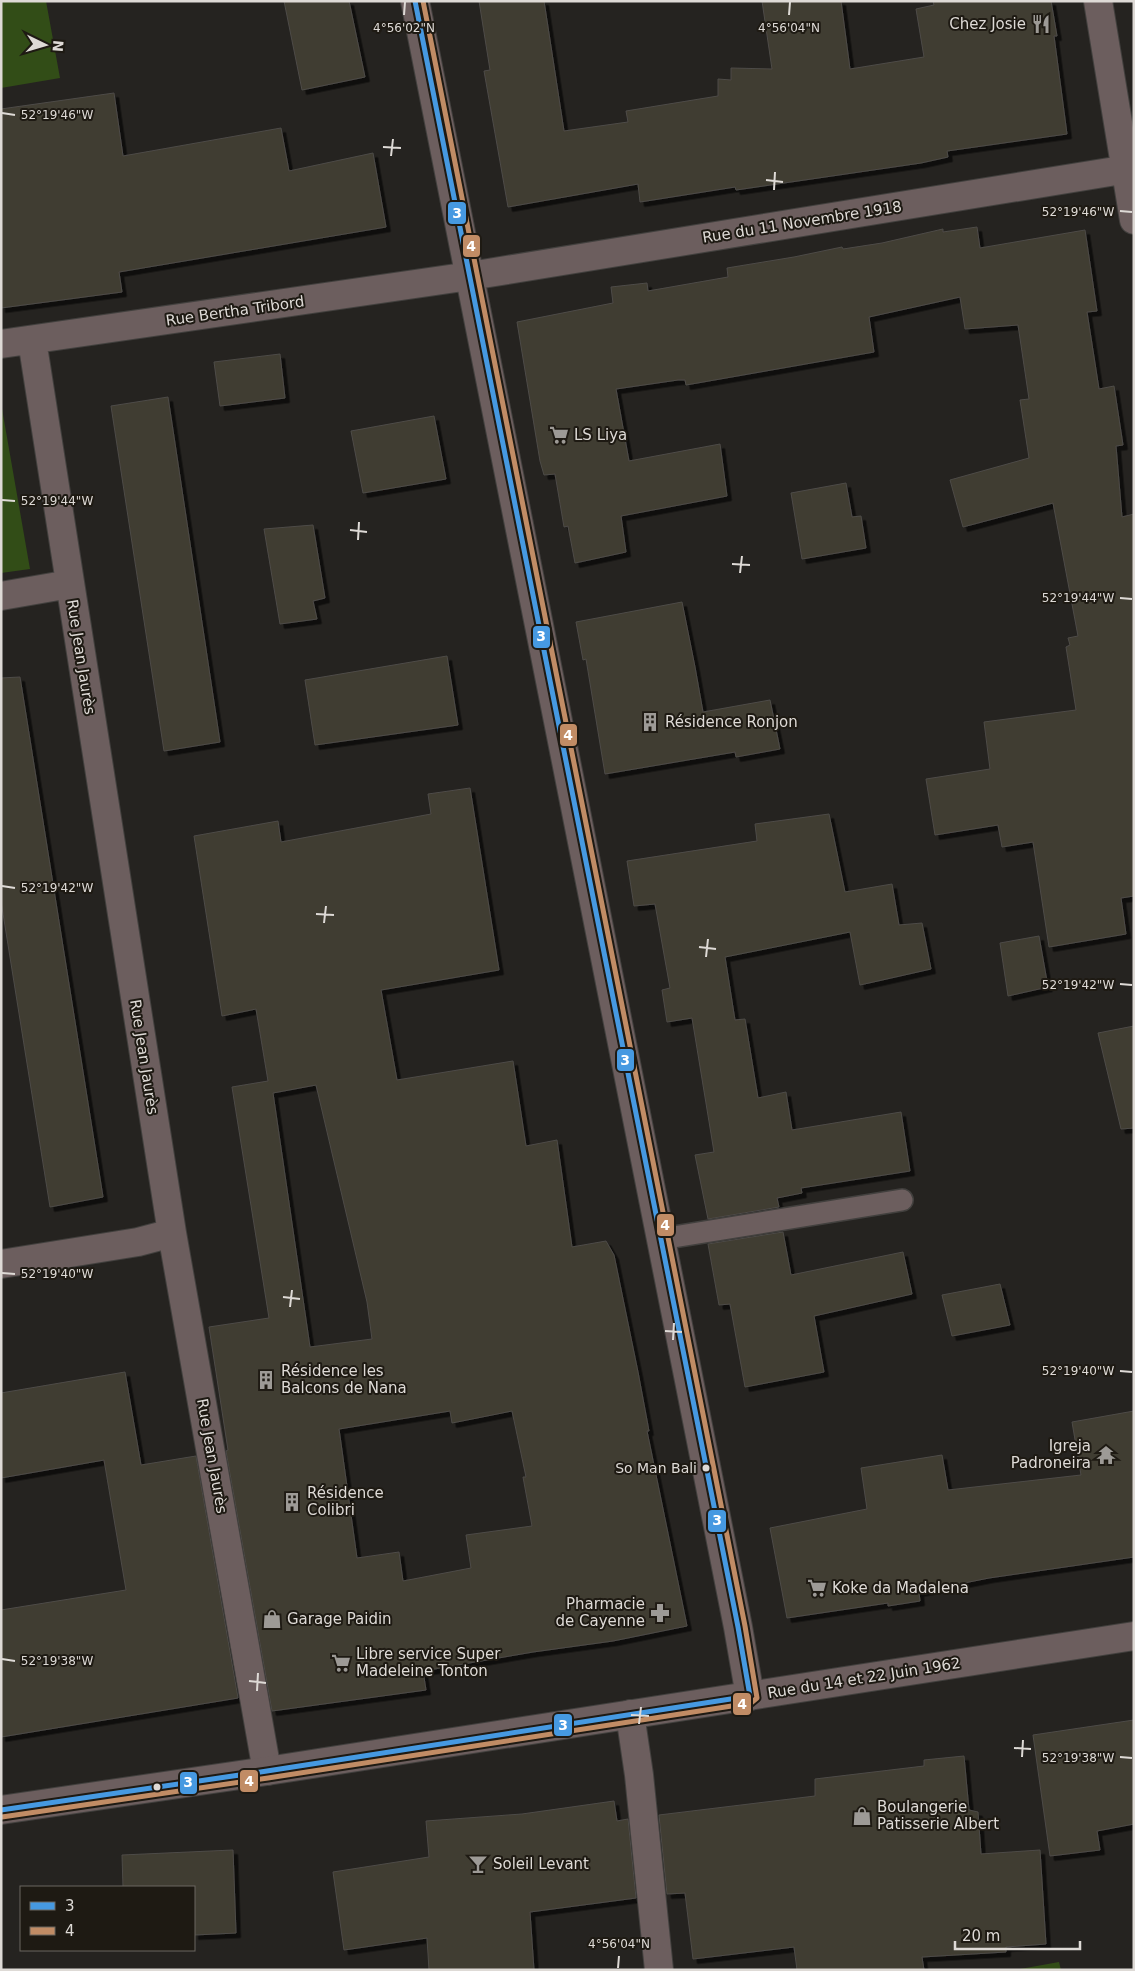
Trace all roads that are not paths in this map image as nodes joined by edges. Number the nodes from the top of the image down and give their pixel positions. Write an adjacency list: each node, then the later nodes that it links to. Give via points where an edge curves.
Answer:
1 (415, 1): 5 (street)
2 (1098, 1): 3 (street)
3 (1129, 169): 4 (street); 5 (street, Rue du 11 Novembre 1918)
4 (1134, 220)
5 (470, 276): 6 (street, Rue Bertha Tribord); 12 (street)
6 (32, 340): 7 (street, Rue Bertha Tribord); 8 (street, Rue Jean Jaurès)
7 (1, 344)
8 (70, 584): 9 (street); 11 (street, Rue Jean Jaurès)
9 (1, 596)
10 (902, 1200): 12 (lane)
11 (172, 1233): 13 (street, via 138,1242); 17 (street, Rue Jean Jaurès)
12 (661, 1238): 15 (street)
13 (1, 1264)
14 (1134, 1636): 15 (street, Rue du 14 et 22 Juin 1962)
15 (750, 1696): 16 (street, Rue du 14 et 22 Juin 1962)
16 (630, 1714): 17 (street, Rue du 14 et 22 Juin 1962); 19 (street)
17 (267, 1771): 18 (street, Rue du 14 et 22 Juin 1962)
18 (1, 1810)
19 (659, 1970)

